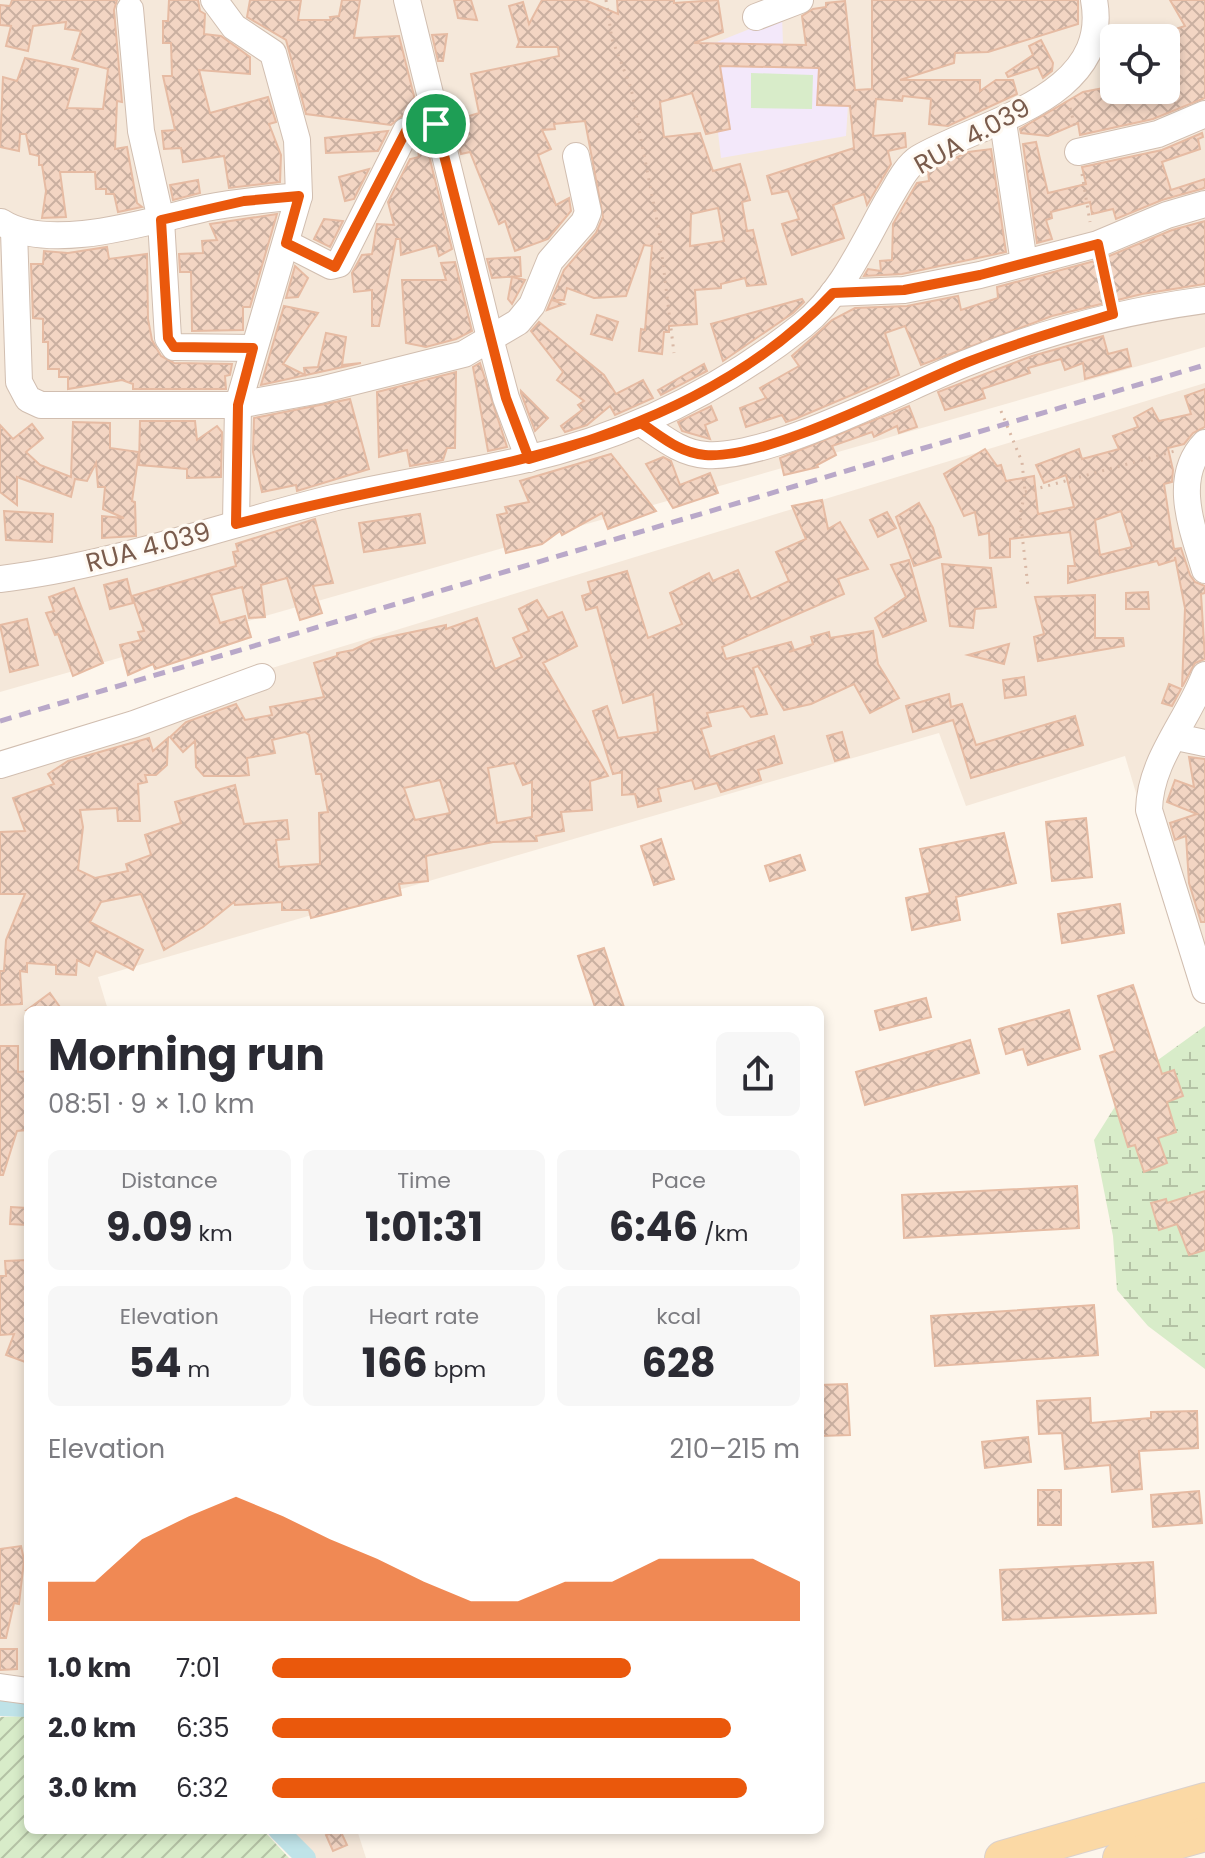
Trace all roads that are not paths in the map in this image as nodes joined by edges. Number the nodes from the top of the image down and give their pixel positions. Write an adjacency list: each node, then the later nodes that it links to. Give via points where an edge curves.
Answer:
1 (214, 0): 12 (street, via 234,27 275,57 297,140)
2 (407, 0): 9 (street)
3 (800, 0): 6 (street)
4 (1094, 0): 8 (street, RUA 4.039, via 1096,35 1082,61 1062,85)
5 (130, 9): 14 (street, via 141,131)
6 (756, 17)
7 (1205, 114): 10 (street, via 1158,134)
8 (1003, 122): 17 (street); 18 (street, RUA 4.039, via 911,164)
9 (436, 124): 16 (street, via 404,133 339,264 331,266); 20 (street)
10 (1078, 152)
11 (576, 156): 20 (street, via 588,212 584,222 550,261 525,314)
12 (299, 196): 14 (street, via 244,201); 16 (street)
13 (1205, 204): 17 (street, via 1098,244)
14 (161, 220): 15 (street, via 49,235); 21 (street, via 168,338 174,347)
15 (7, 226): 22 (street, via 19,382 28,399 41,405)
16 (286, 243): 21 (street)
17 (1024, 263): 18 (street, via 904,290)
18 (833, 293): 23 (street, RUA 4.039, via 805,323 713,387)
19 (1205, 300): 23 (street, via 1113,314 970,361 840,418 734,453 680,450)
20 (490, 338): 22 (street, via 464,354); 25 (street)
21 (253, 348): 22 (street)
22 (238, 405): 26 (street)
23 (641, 423): 25 (street, RUA 4.039)
24 (1199, 451): 27 (street, via 1186,490)
25 (529, 459): 26 (street, RUA 4.039)
26 (236, 524): 28 (street, RUA 4.039, via 97,561)
27 (1205, 570)
28 (0, 579)
29 (1205, 675): 31 (street)
30 (262, 677): 33 (street)
31 (1176, 737): 32 (street); 34 (street, via 1157,764 1149,810)
32 (1205, 743)
33 (0, 765)
34 (1198, 948): 35 (street)
35 (1205, 990)
36 (0, 1687): 37 (street)
37 (24, 1690)
38 (1205, 1800): 40 (main road)
39 (1205, 1834): 41 (main road)
40 (1002, 1858)
41 (1120, 1858)

